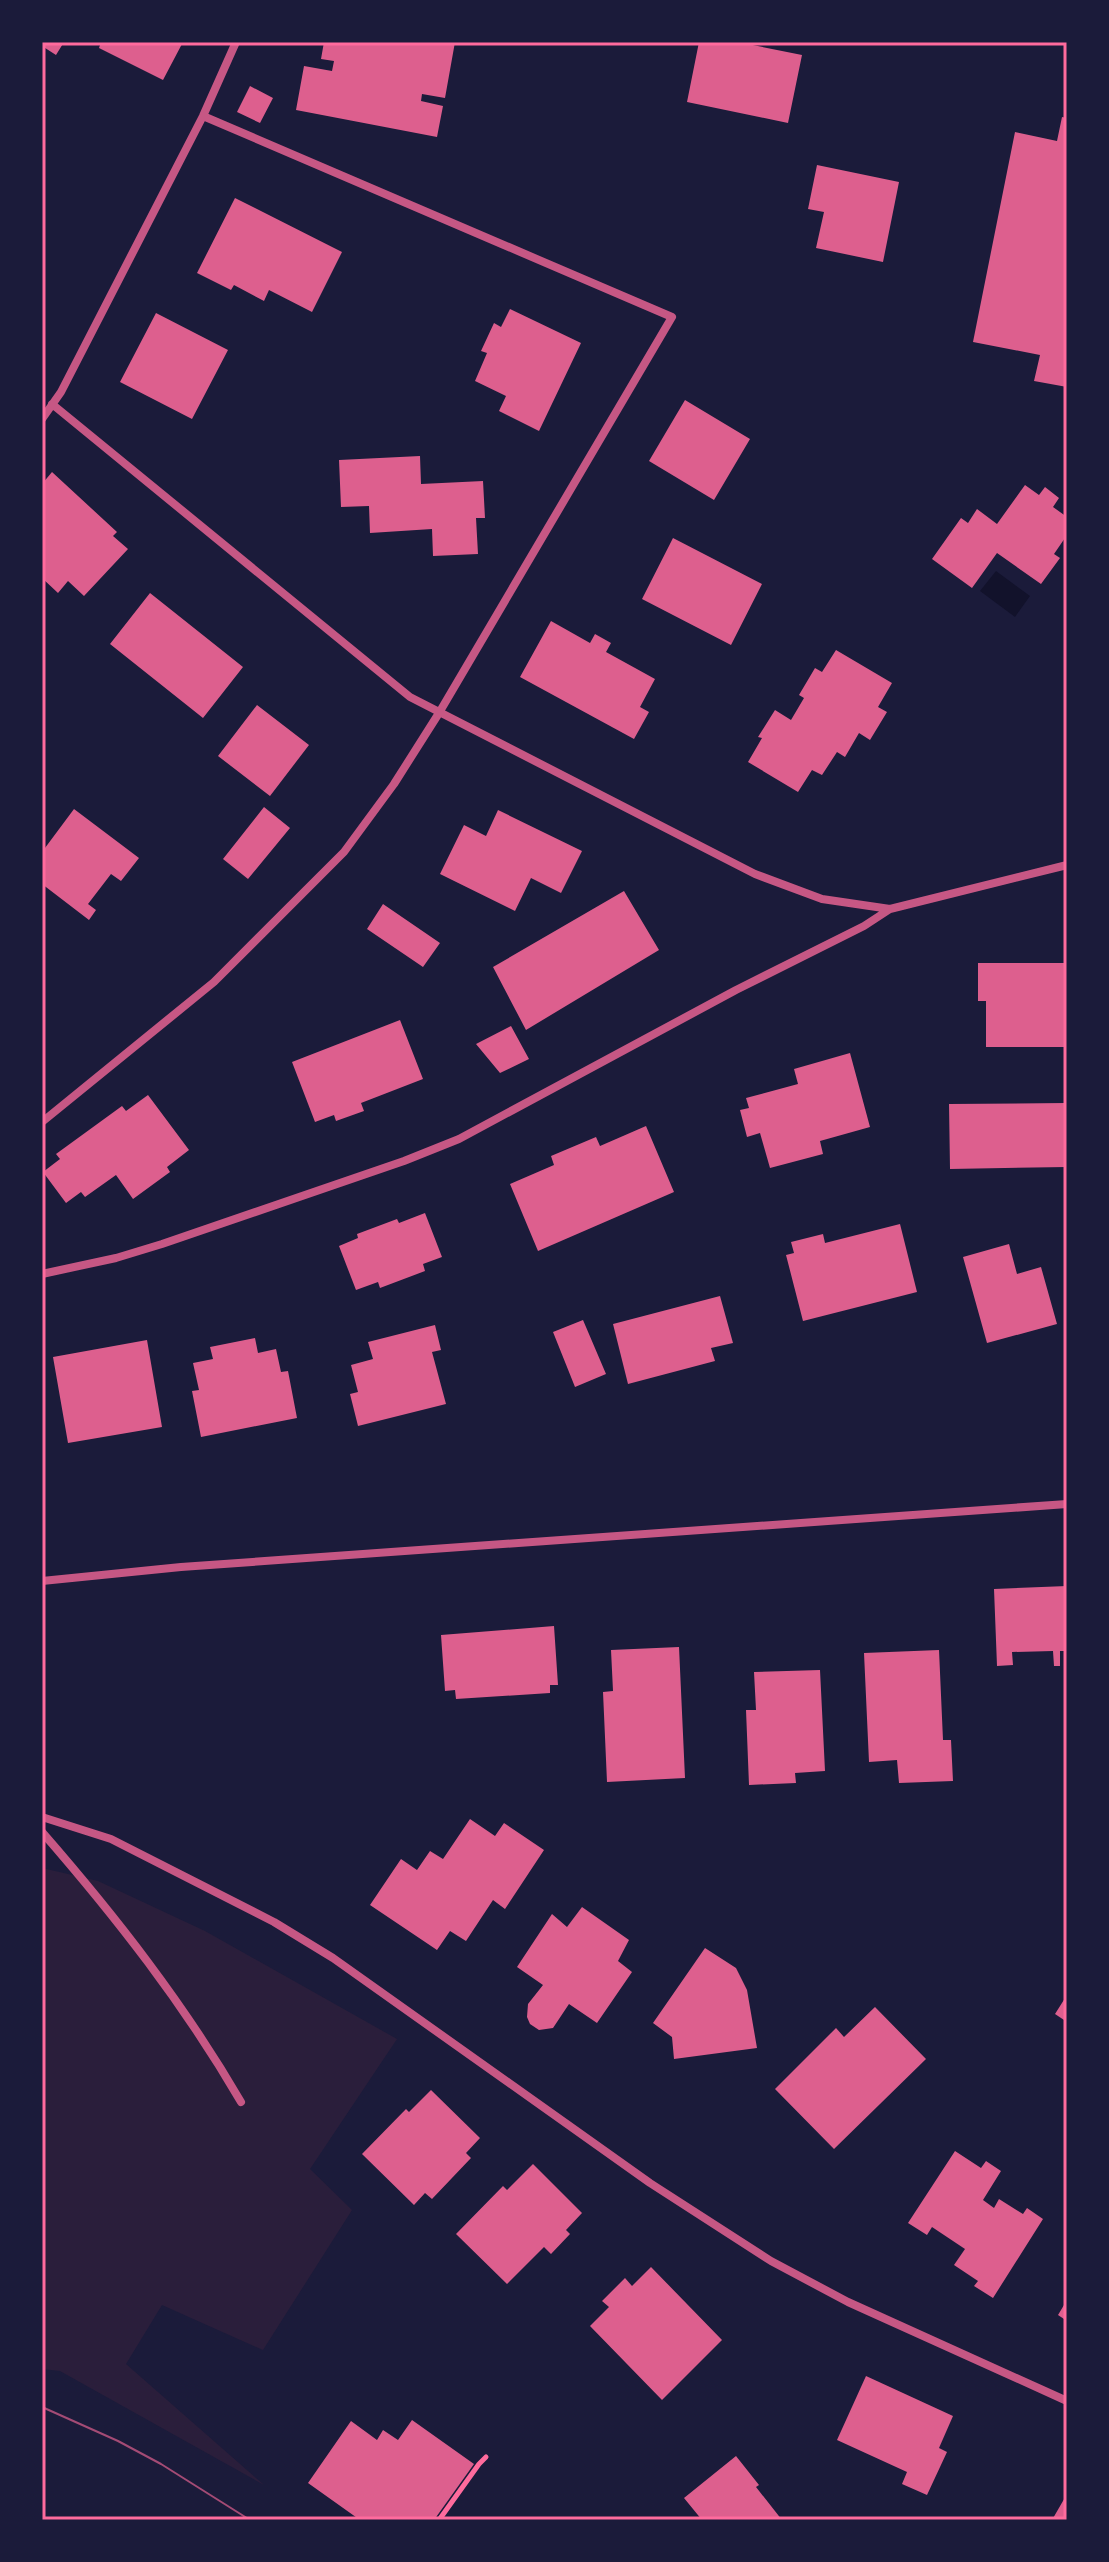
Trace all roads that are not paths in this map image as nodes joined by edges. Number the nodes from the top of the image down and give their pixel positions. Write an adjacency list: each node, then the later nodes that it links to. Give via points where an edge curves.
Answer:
1 (236, 42): 2 (street)
2 (203, 116): 3 (street); 5 (street, via 672,317)
3 (52, 404): 4 (street); 5 (street, via 410,697)
4 (42, 419)
5 (439, 713): 7 (street, via 755,874 822,899); 8 (street, via 344,852 214,982)
6 (1067, 865): 7 (street)
7 (890, 909): 9 (street, via 459,1139 162,1244)
8 (42, 1122)
9 (42, 1274)
10 (1067, 1504): 11 (street)
11 (42, 1581)
12 (42, 1817): 15 (street, via 151,1857 297,1936 650,2183 771,2261 848,2302)
13 (42, 1832): 14 (street, via 159,1975)
14 (241, 2102)
15 (1067, 2401)

